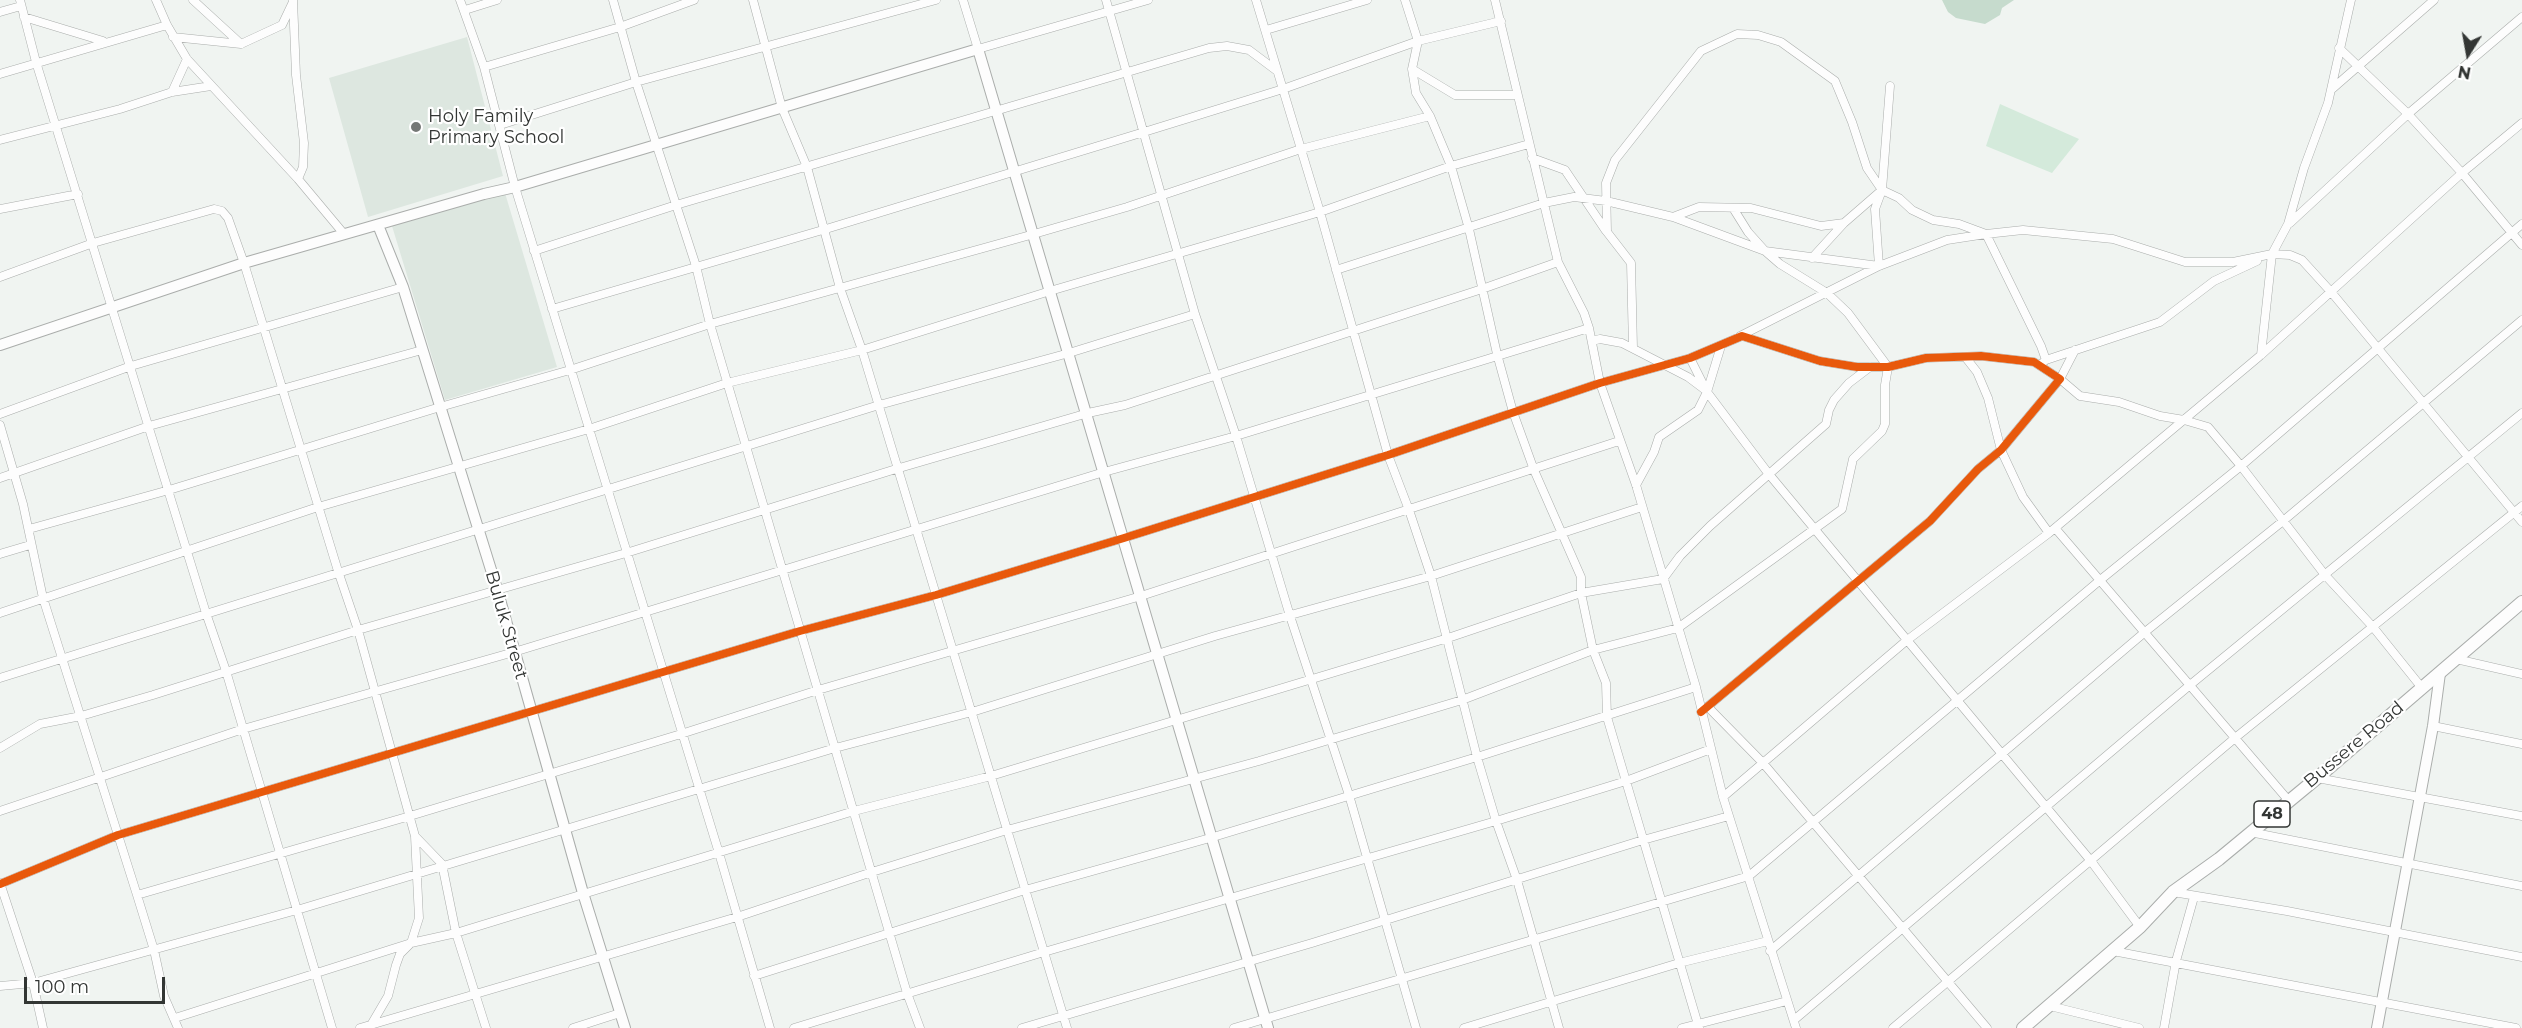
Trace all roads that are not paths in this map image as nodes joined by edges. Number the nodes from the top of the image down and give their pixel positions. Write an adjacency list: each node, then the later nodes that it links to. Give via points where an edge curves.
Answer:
1 (156, 0): 26 (street)
2 (193, 0): 32 (street)
3 (293, 0): 32 (street, via 282,25); 68 (street, via 304,142)
4 (460, 0): 20 (street)
5 (497, 0): 20 (street)
6 (614, 0): 27 (street)
7 (694, 0): 27 (street)
8 (753, 0): 33 (street)
9 (936, 0): 33 (street)
10 (963, 0): 35 (street)
11 (1106, 0): 22 (street)
12 (1148, 0): 22 (street)
13 (1256, 0): 28 (street)
14 (1367, 0): 28 (street)
15 (1405, 0): 30 (street)
16 (1495, 0): 25 (street)
17 (2351, 0): 34 (street)
18 (2434, 0): 38 (street)
19 (21, 3): 21 (street); 23 (street)
20 (465, 10): 39 (street)
21 (0, 12)
22 (1109, 12): 35 (street); 41 (street)
23 (24, 17): 31 (street); 37 (street)
24 (2522, 17): 53 (street)
25 (1501, 21): 30 (street); 50 (street)
26 (167, 25): 29 (street); 31 (street)
27 (620, 27): 39 (street); 44 (street)
28 (1266, 30): 42 (street)
29 (173, 37): 32 (street); 36 (street)
30 (1418, 41): 40 (street); 47 (street)
31 (105, 42): 37 (street)
32 (241, 44)
33 (764, 48): 44 (street); 51 (street)
34 (2339, 48): 38 (street); 48 (street)
35 (978, 49): 51 (street); 52 (street)
36 (187, 59): 45 (street); 49 (street)
37 (36, 62): 43 (street); 56 (street)
38 (2358, 65): 48 (street); 53 (street)
39 (484, 67): 57 (street)
40 (1412, 69): 50 (street, via 1455,94); 54 (street, via 1416,93)
41 (1127, 70): 42 (street, via 1227,46 1249,50); 52 (street); 58 (street)
42 (1278, 72): 47 (street)
43 (0, 74)
44 (636, 82): 57 (street); 60 (street)
45 (211, 86): 49 (street); 68 (street)
46 (1890, 86): 70 (street)
47 (1283, 89): 58 (street); 62 (street)
48 (2332, 89): 82 (street)
49 (172, 92): 56 (street)
50 (1517, 95): 61 (street)
51 (782, 108): 60 (street); 65 (street)
52 (996, 109): 65 (street); 66 (street)
53 (2408, 114): 67 (street); 82 (street)
54 (1430, 116): 62 (street); 64 (street)
55 (2522, 123): 67 (street)
56 (57, 125): 59 (street); 71 (street)
57 (500, 125): 69 (street)
58 (1144, 132): 66 (street); 72 (street)
59 (0, 140)
60 (657, 144): 69 (street); 76 (street)
61 (1529, 144): 63 (street); 64 (street)
62 (1301, 149): 72 (street); 79 (street)
63 (1532, 158): 73 (street, via 1565,170); 75 (street)
64 (1451, 165): 79 (street); 85 (street)
65 (807, 167): 76 (street); 86 (street)
66 (1013, 172): 86 (street); 89 (street)
67 (2462, 173): 91 (street); 110 (street)
68 (298, 179): 88 (street)
69 (515, 187): 84 (street); 94 (street)
70 (1881, 190): 74 (street, via 1867,168 1834,81 1781,42 1737,34 1701,51 1683,72 1615,160 1606,183); 81 (street); 90 (street, via 1933,219); 102 (street, via 1875,209)
71 (78, 194): 78 (street); 92 (street)
72 (1162, 194): 89 (street); 96 (street)
73 (1582, 197): 74 (street); 75 (street); 87 (street)
74 (1606, 201): 80 (street); 87 (street)
75 (1544, 203): 85 (street); 99 (street)
76 (676, 205): 94 (street); 101 (street)
77 (1733, 208): 80 (street, via 1699,207); 81 (street, via 1751,208 1821,226); 95 (street)
78 (0, 209)
79 (1320, 212): 96 (street); 103 (street)
80 (1672, 217): 95 (street)
81 (1844, 223): 98 (street)
82 (2288, 224): 97 (street)
83 (2522, 224): 91 (street)
84 (378, 225): 88 (street); 105 (street, Buluk Street)
85 (1469, 228): 103 (street); 107 (street)
86 (826, 230): 101 (street); 106 (street)
87 (1607, 232): 122 (street, via 1631,263)
88 (344, 234): 100 (street)
89 (1034, 234): 106 (street); 108 (street)
90 (1986, 234): 97 (street, via 2023,230 2114,239 2185,262 2233,262); 102 (street, via 1947,240); 132 (street)
91 (2511, 234): 93 (street); 123 (street)
92 (93, 243): 100 (street, via 214,209 228,218); 104 (street); 111 (street)
93 (2522, 245)
94 (534, 251): 112 (street)
95 (1765, 251): 98 (street); 109 (street)
96 (1178, 254): 108 (street); 113 (street)
97 (2272, 255): 110 (street, via 2302,260); 126 (street, via 2226,274 2160,322); 129 (street)
98 (1812, 258): 102 (street)
99 (1558, 262): 107 (street); 117 (street)
100 (244, 263): 111 (street); 116 (street)
101 (696, 266): 112 (street); 115 (street)
102 (1879, 266): 109 (street)
103 (1336, 270): 118 (street)
104 (0, 277)
105 (403, 287): 116 (street); 124 (street, Buluk Street)
106 (840, 288): 115 (street); 125 (street)
107 (1482, 289): 118 (street); 128 (street)
108 (1050, 291): 125 (street); 127 (street)
109 (1827, 293): 121 (street); 136 (street, via 1848,313)
110 (2332, 293): 123 (street); 129 (street)
111 (112, 307): 120 (street); 133 (street)
112 (552, 309): 137 (street)
113 (1195, 314): 127 (street); 138 (street)
114 (2522, 320): 145 (street)
115 (710, 324): 137 (street); 140 (street)
116 (263, 326): 133 (street); 142 (street)
117 (1589, 328): 119 (street); 128 (street)
118 (1353, 332): 138 (street); 144 (street)
119 (1592, 340): 122 (street); 141 (street)
120 (0, 345)
121 (1720, 346): 130 (street); 135 (street, via 1742,336 1820,361); 143 (street)
122 (1633, 348): 134 (street)
123 (2378, 349): 145 (street); 163 (street)
124 (422, 350): 142 (street); 147 (street, Buluk Street)
125 (862, 350): 140 (street); 146 (street)
126 (2074, 350): 132 (street); 139 (street)
127 (1069, 353): 146 (street); 150 (street)
128 (1497, 354): 144 (street); 148 (street)
129 (2261, 355): 152 (street)
130 (1690, 358): 134 (street); 143 (street)
131 (1966, 358): 132 (street); 136 (street, via 1926,358); 159 (street, via 1988,398)
132 (2043, 362): 139 (street)
133 (131, 366): 151 (street); 154 (street)
134 (1662, 366): 141 (street); 143 (street, via 1688,377)
135 (1870, 367): 136 (street); 169 (street, via 1834,400 1826,424)
136 (1888, 367): 183 (street, via 1882,431 1853,459 1842,509)
137 (570, 370): 147 (street); 155 (street)
138 (1215, 375): 150 (street); 156 (street)
139 (2060, 379): 152 (street, via 2080,396); 159 (street)
140 (728, 383): 155 (street); 158 (street)
141 (1600, 383): 148 (street); 157 (street)
142 (282, 387): 154 (street); 160 (street)
143 (1707, 392): 169 (street); 171 (street, via 1698,410 1659,437)
144 (1370, 395): 156 (street); 161 (street)
145 (2424, 404): 162 (street); 181 (street)
146 (879, 405): 158 (street); 165 (street)
147 (440, 407): 160 (street); 164 (street, Buluk Street)
148 (1513, 412): 161 (street); 166 (street)
149 (2522, 412): 162 (street)
150 (1088, 413): 165 (street); 167 (street)
151 (0, 414)
152 (2184, 420): 163 (street, via 2208,428); 187 (street)
153 (0, 425): 168 (street)
154 (149, 426): 168 (street); 172 (street)
155 (589, 429): 164 (street); 173 (street)
156 (1236, 436): 167 (street); 174 (street)
157 (1619, 441): 166 (street); 171 (street)
158 (746, 447): 173 (street); 178 (street)
159 (2001, 450): 187 (street, via 2024,497); 200 (street, via 1930,521)
160 (301, 451): 172 (street); 176 (street)
161 (1388, 455): 174 (street); 179 (street)
162 (2468, 459): 180 (street); 197 (street)
163 (2241, 466): 181 (street); 201 (street)
164 (458, 467): 176 (street); 185 (street, Buluk Street)
165 (896, 469): 178 (street); 186 (street)
166 (1534, 470): 179 (street); 188 (street)
167 (1104, 472): 186 (street); 189 (street)
168 (15, 473): 170 (street); 184 (street)
169 (1768, 473): 183 (street); 199 (street, via 1710,525)
170 (0, 478)
171 (1636, 485): 177 (street)
172 (169, 490): 184 (street); 191 (street)
173 (607, 491): 185 (street); 192 (street)
174 (1255, 497): 189 (street); 194 (street)
175 (2522, 506): 180 (street)
176 (318, 507): 191 (street); 195 (street)
177 (1642, 507): 188 (street); 199 (street)
178 (766, 509): 192 (street); 196 (street)
179 (1409, 510): 194 (street); 198 (street)
180 (2515, 513): 182 (street); 212 (street)
181 (2283, 521): 197 (street); 216 (street)
182 (2522, 522)
183 (1815, 528): 200 (street); 213 (street)
184 (29, 529): 190 (street)
185 (476, 529): 195 (street); 202 (street, Buluk Street)
186 (917, 531): 196 (street); 204 (street)
187 (2052, 531): 201 (street); 218 (street)
188 (1562, 532): 198 (street); 203 (street, via 1581,577)
189 (1124, 538): 204 (street); 205 (street)
190 (30, 544): 193 (street); 206 (street)
191 (187, 549): 206 (street); 209 (street)
192 (626, 553): 202 (street); 210 (street)
193 (0, 554)
194 (1272, 555): 205 (street); 211 (street)
195 (338, 571): 209 (street); 214 (street)
196 (783, 571): 210 (street); 215 (street)
197 (2325, 575): 212 (street); 231 (street)
198 (1431, 576): 211 (street); 217 (street)
199 (1663, 579): 203 (street); 213 (street)
200 (1858, 580): 218 (street); 238 (street)
201 (2099, 581): 216 (street); 237 (street)
202 (497, 589): 214 (street); 221 (street, Buluk Street)
203 (1581, 593): 217 (street); 219 (street)
204 (936, 595): 215 (street); 220 (street)
205 (1141, 596): 220 (street); 222 (street)
206 (43, 598): 208 (street); 223 (street)
207 (2522, 602): 224 (main road, Bussere Road / 48)
208 (0, 613)
209 (206, 613): 223 (street); 225 (street)
210 (645, 613): 221 (street); 226 (street)
211 (1290, 616): 222 (street); 230 (street)
212 (2373, 627): 233 (street); 247 (street)
213 (1678, 628): 219 (street); 232 (street)
214 (358, 630): 225 (street); 235 (street)
215 (801, 631): 226 (street); 234 (street)
216 (2145, 633): 231 (street); 254 (street)
217 (1448, 638): 230 (street); 236 (street)
218 (1906, 641): 237 (street); 256 (street)
219 (1593, 650): 236 (street); 242 (street, via 1606,683)
220 (953, 651): 234 (street); 240 (street)
221 (514, 652): 235 (street); 239 (street, Buluk Street)
222 (1159, 655): 240 (street); 243 (street)
223 (61, 657): 229 (street); 241 (street)
224 (2456, 659): 227 (main road, Bussere Road / 48); 228 (street)
225 (226, 671): 241 (street); 245 (street)
226 (663, 673): 239 (street); 246 (street)
227 (2440, 673): 233 (main road, Bussere Road / 48); 244 (street)
228 (2522, 674)
229 (0, 678)
230 (1311, 679): 243 (street); 248 (street)
231 (2190, 685): 247 (street); 269 (street)
232 (1696, 687): 238 (street); 242 (street)
233 (2422, 688): 260 (main road, Bussere Road / 48)
234 (818, 690): 246 (street); 251 (street)
235 (375, 693): 245 (street); 253 (street)
236 (1462, 700): 248 (street); 255 (street)
237 (1956, 700): 254 (street); 276 (street)
238 (1705, 709): 252 (street); 256 (street)
239 (532, 711): 253 (street); 257 (street, Buluk Street)
240 (972, 712): 251 (street); 259 (street)
241 (81, 716): 250 (street, via 40,724); 258 (street)
242 (1607, 717): 255 (street); 262 (street)
243 (1177, 719): 259 (street); 261 (street)
244 (2433, 726): 249 (street); 266 (street)
245 (243, 729): 258 (street); 264 (street)
246 (681, 734): 257 (street); 263 (street)
247 (2235, 738): 268 (street); 287 (street)
248 (1330, 739): 261 (street); 265 (street)
249 (2522, 744)
250 (0, 748)
251 (835, 748): 263 (street); 271 (street)
252 (1710, 749): 262 (street); 267 (street)
253 (393, 752): 264 (street); 272 (street)
254 (2001, 754): 269 (street); 292 (street)
255 (1477, 757): 265 (street); 275 (street)
256 (1763, 763): 267 (street); 276 (street)
257 (550, 772): 272 (street); 277 (street, Buluk Street)
258 (98, 776): 270 (street); 280 (street)
259 (991, 776): 271 (street); 278 (street)
260 (2317, 778): 266 (street); 268 (main road, Bussere Road / 48)
261 (1193, 779): 278 (street); 282 (street)
262 (1626, 781): 275 (street); 283 (street)
263 (699, 791): 277 (street); 284 (street)
264 (262, 792): 280 (street); 285 (street)
265 (1349, 795): 282 (street); 286 (street)
266 (2420, 796): 274 (street); 288 (street)
267 (1723, 797): 273 (street)
268 (2289, 801): 279 (main road, Bussere Road / 48)
269 (2045, 807): 287 (street); 308 (street)
270 (0, 811)
271 (854, 812): 284 (street); 291 (street)
272 (410, 816): 281 (street); 285 (street)
273 (1729, 816): 283 (street); 293 (street)
274 (2522, 816)
275 (1496, 821): 286 (street); 294 (street)
276 (1813, 822): 292 (street); 293 (street)
277 (566, 830): 289 (street); 299 (street, Buluk Street)
278 (1007, 830): 291 (street); 297 (street)
279 (2249, 832): 288 (street); 298 (main road, Bussere Road / 48)
280 (118, 835): 295 (street); 300 (street)
281 (416, 836): 289 (street); 290 (street)
282 (1210, 838): 297 (street); 302 (street)
283 (1643, 840): 294 (street); 303 (street)
284 (719, 853): 299 (street); 305 (street)
285 (280, 854): 300 (street); 304 (street)
286 (1366, 857): 302 (street); 306 (street)
287 (2091, 861): 307 (street); 327 (street)
288 (2407, 863): 296 (street); 309 (street)
289 (442, 864): 290 (street); 310 (street)
290 (418, 872): 304 (street); 314 (street, via 419,918)
291 (872, 872): 305 (street); 311 (street)
292 (1858, 875): 308 (street); 316 (street)
293 (1749, 876): 303 (street); 313 (street)
294 (1517, 880): 306 (street); 312 (street)
295 (0, 883): 328 (street)
296 (2522, 886)
297 (1025, 890): 311 (street); 318 (street)
298 (2173, 892): 301 (street); 307 (main road, Bussere Road / 48)
299 (583, 893): 310 (street); 319 (street, Buluk Street)
300 (137, 895): 315 (street)
301 (2194, 897): 309 (street); 321 (street)
302 (1229, 898): 318 (street); 322 (street)
303 (1661, 902): 312 (street); 323 (street)
304 (297, 909): 315 (street); 324 (street)
305 (736, 917): 319 (street); 325 (street)
306 (1385, 920): 322 (street); 326 (street)
307 (2140, 927): 317 (main road, Bussere Road / 48)
308 (1902, 928): 327 (street); 340 (street)
309 (2394, 932): 320 (street); 334 (street)
310 (456, 933): 314 (street); 330 (street)
311 (891, 934): 325 (street); 331 (street)
312 (1534, 939): 326 (street); 332 (street)
313 (1768, 942): 316 (street); 323 (street)
314 (411, 943): 324 (street); 341 (street, via 400,954 388,996)
315 (154, 950): 328 (street); 338 (street, via 164,996)
316 (1770, 951): 333 (street)
317 (2113, 951): 321 (street); 335 (main road, Bussere Road / 48)
318 (1044, 952): 331 (street); 337 (street)
319 (601, 956): 330 (street); 336 (street, Buluk Street)
320 (2522, 957)
321 (2176, 961): 334 (street); 364 (street)
322 (1249, 962): 337 (street); 339 (street)
323 (1679, 963): 332 (street); 342 (street)
324 (316, 973): 338 (street); 345 (street)
325 (754, 975): 350 (street)
326 (1400, 979): 339 (street); 356 (street)
327 (1948, 982): 360 (street); 361 (street)
328 (33, 983): 329 (street); 343 (street)
329 (0, 986)
330 (476, 993): 341 (street); 347 (street)
331 (907, 993): 351 (street); 352 (street)
332 (1551, 1001): 357 (street); 358 (street)
333 (1787, 1001): 340 (street); 342 (street)
334 (2382, 1001): 365 (street); 366 (street)
335 (2050, 1006): 362 (main road, Bussere Road / 48); 363 (street)
336 (620, 1013): 348 (street); 349 (street, Buluk Street)
337 (1063, 1016): 353 (street); 354 (street)
338 (175, 1018): 344 (street)
339 (1267, 1024): 355 (street)
340 (1795, 1024)
341 (371, 1025): 346 (street)
342 (1698, 1026): 359 (street)
343 (43, 1028)
344 (178, 1028)
345 (332, 1028)
346 (360, 1028)
347 (486, 1028)
348 (573, 1028)
349 (625, 1028)
350 (770, 1028)
351 (794, 1028)
352 (920, 1028)
353 (1022, 1028)
354 (1067, 1028)
355 (1234, 1028)
356 (1416, 1028)
357 (1464, 1028)
358 (1559, 1028)
359 (1682, 1028)
360 (1893, 1028)
361 (1987, 1028)
362 (2022, 1028)
363 (2139, 1028)
364 (2164, 1028)
365 (2377, 1028)
366 (2516, 1028)

